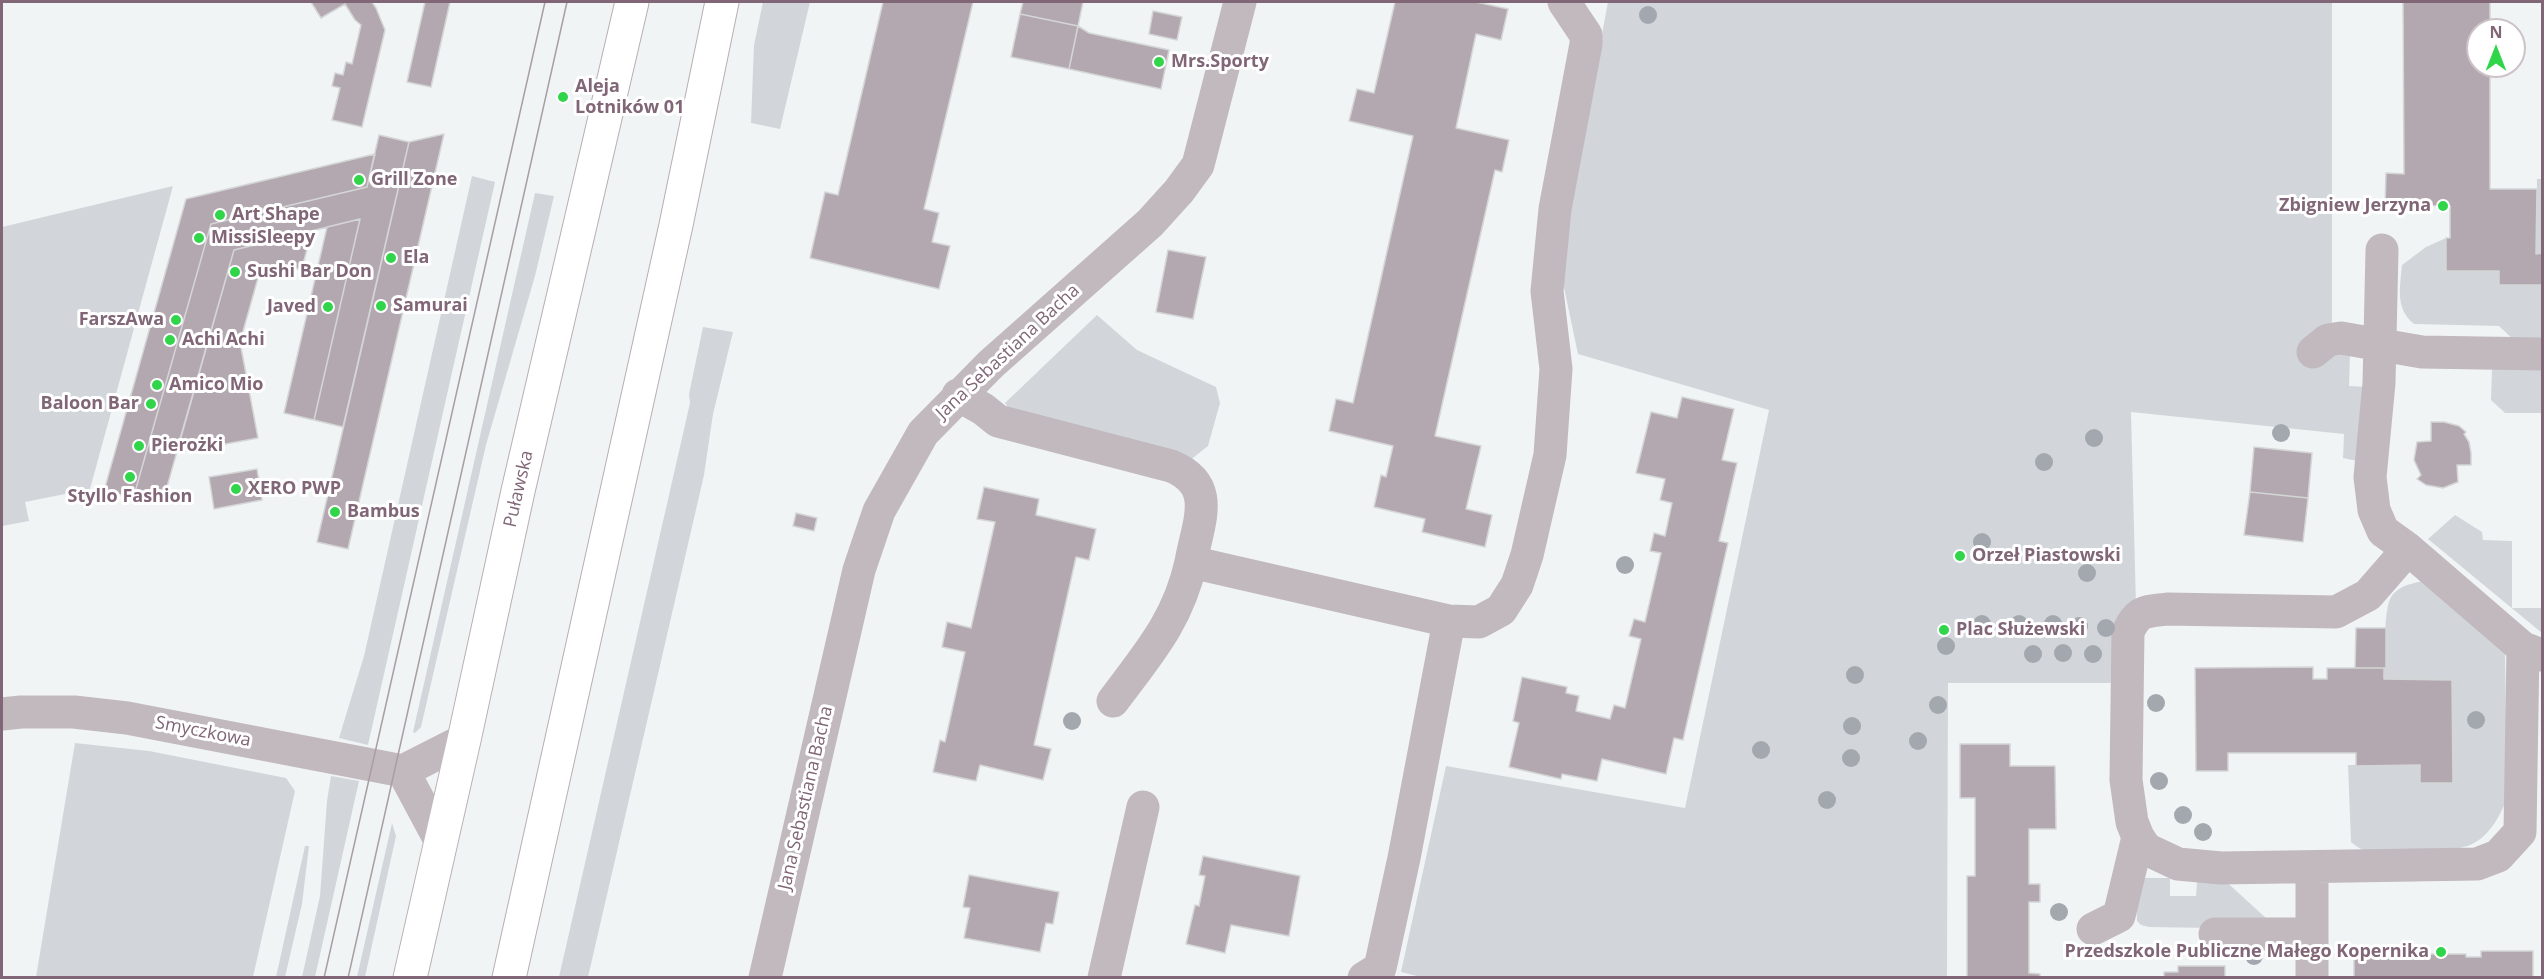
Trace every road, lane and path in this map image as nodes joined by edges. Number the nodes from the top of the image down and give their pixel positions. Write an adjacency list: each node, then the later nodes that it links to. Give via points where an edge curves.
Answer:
1 (632, 2): 16 (main road, Puławska, via 520,479)
2 (722, 2): 27 (main road)
3 (1240, 2): 9 (street, Jana Sebastiana Bacha, via 1198,165 1186,182 1150,223)
4 (1564, 2): 12 (street, via 1586,35 1586,44 1549,261 1547,291 1556,369 1550,455 1518,585 1501,610 1479,622)
5 (2382, 250): 6 (street)
6 (2381, 344): 7 (street, via 2334,338); 8 (street, via 2422,352); 10 (street, via 2370,477 2374,510 2383,531)
7 (2313, 352)
8 (2542, 354)
9 (958, 395): 11 (street, via 998,421 1184,471 1199,486 1202,499); 28 (street, Jana Sebastiana Bacha, via 923,433 879,511 867,544)
10 (2409, 549): 13 (street); 19 (street, via 2368,595 2336,612 2167,609 2143,612 2135,618 2128,632 2126,780)
11 (1191, 562): 12 (street); 14 (street, via 1185,590 1165,631)
12 (1449, 621): 25 (street)
13 (2533, 651): 21 (street, via 2520,832 2499,856 2477,864)
14 (1113, 701)
15 (2, 714): 17 (street, Smyczkowa, via 74,712 127,718)
16 (464, 740): 17 (street); 20 (main road, Puławska)
17 (403, 771): 20 (street)
18 (1143, 807): 29 (street)
19 (2138, 837): 21 (street, via 2146,849 2178,864); 22 (street, via 2119,916)
20 (441, 842): 26 (main road, Puławska)
21 (2312, 868): 24 (street)
22 (2093, 929)
23 (2216, 934): 24 (street)
24 (2311, 934): 30 (street)
25 (1381, 974)
26 (410, 978)
27 (509, 978)
28 (765, 978)
29 (1104, 978)
30 (2312, 978)

